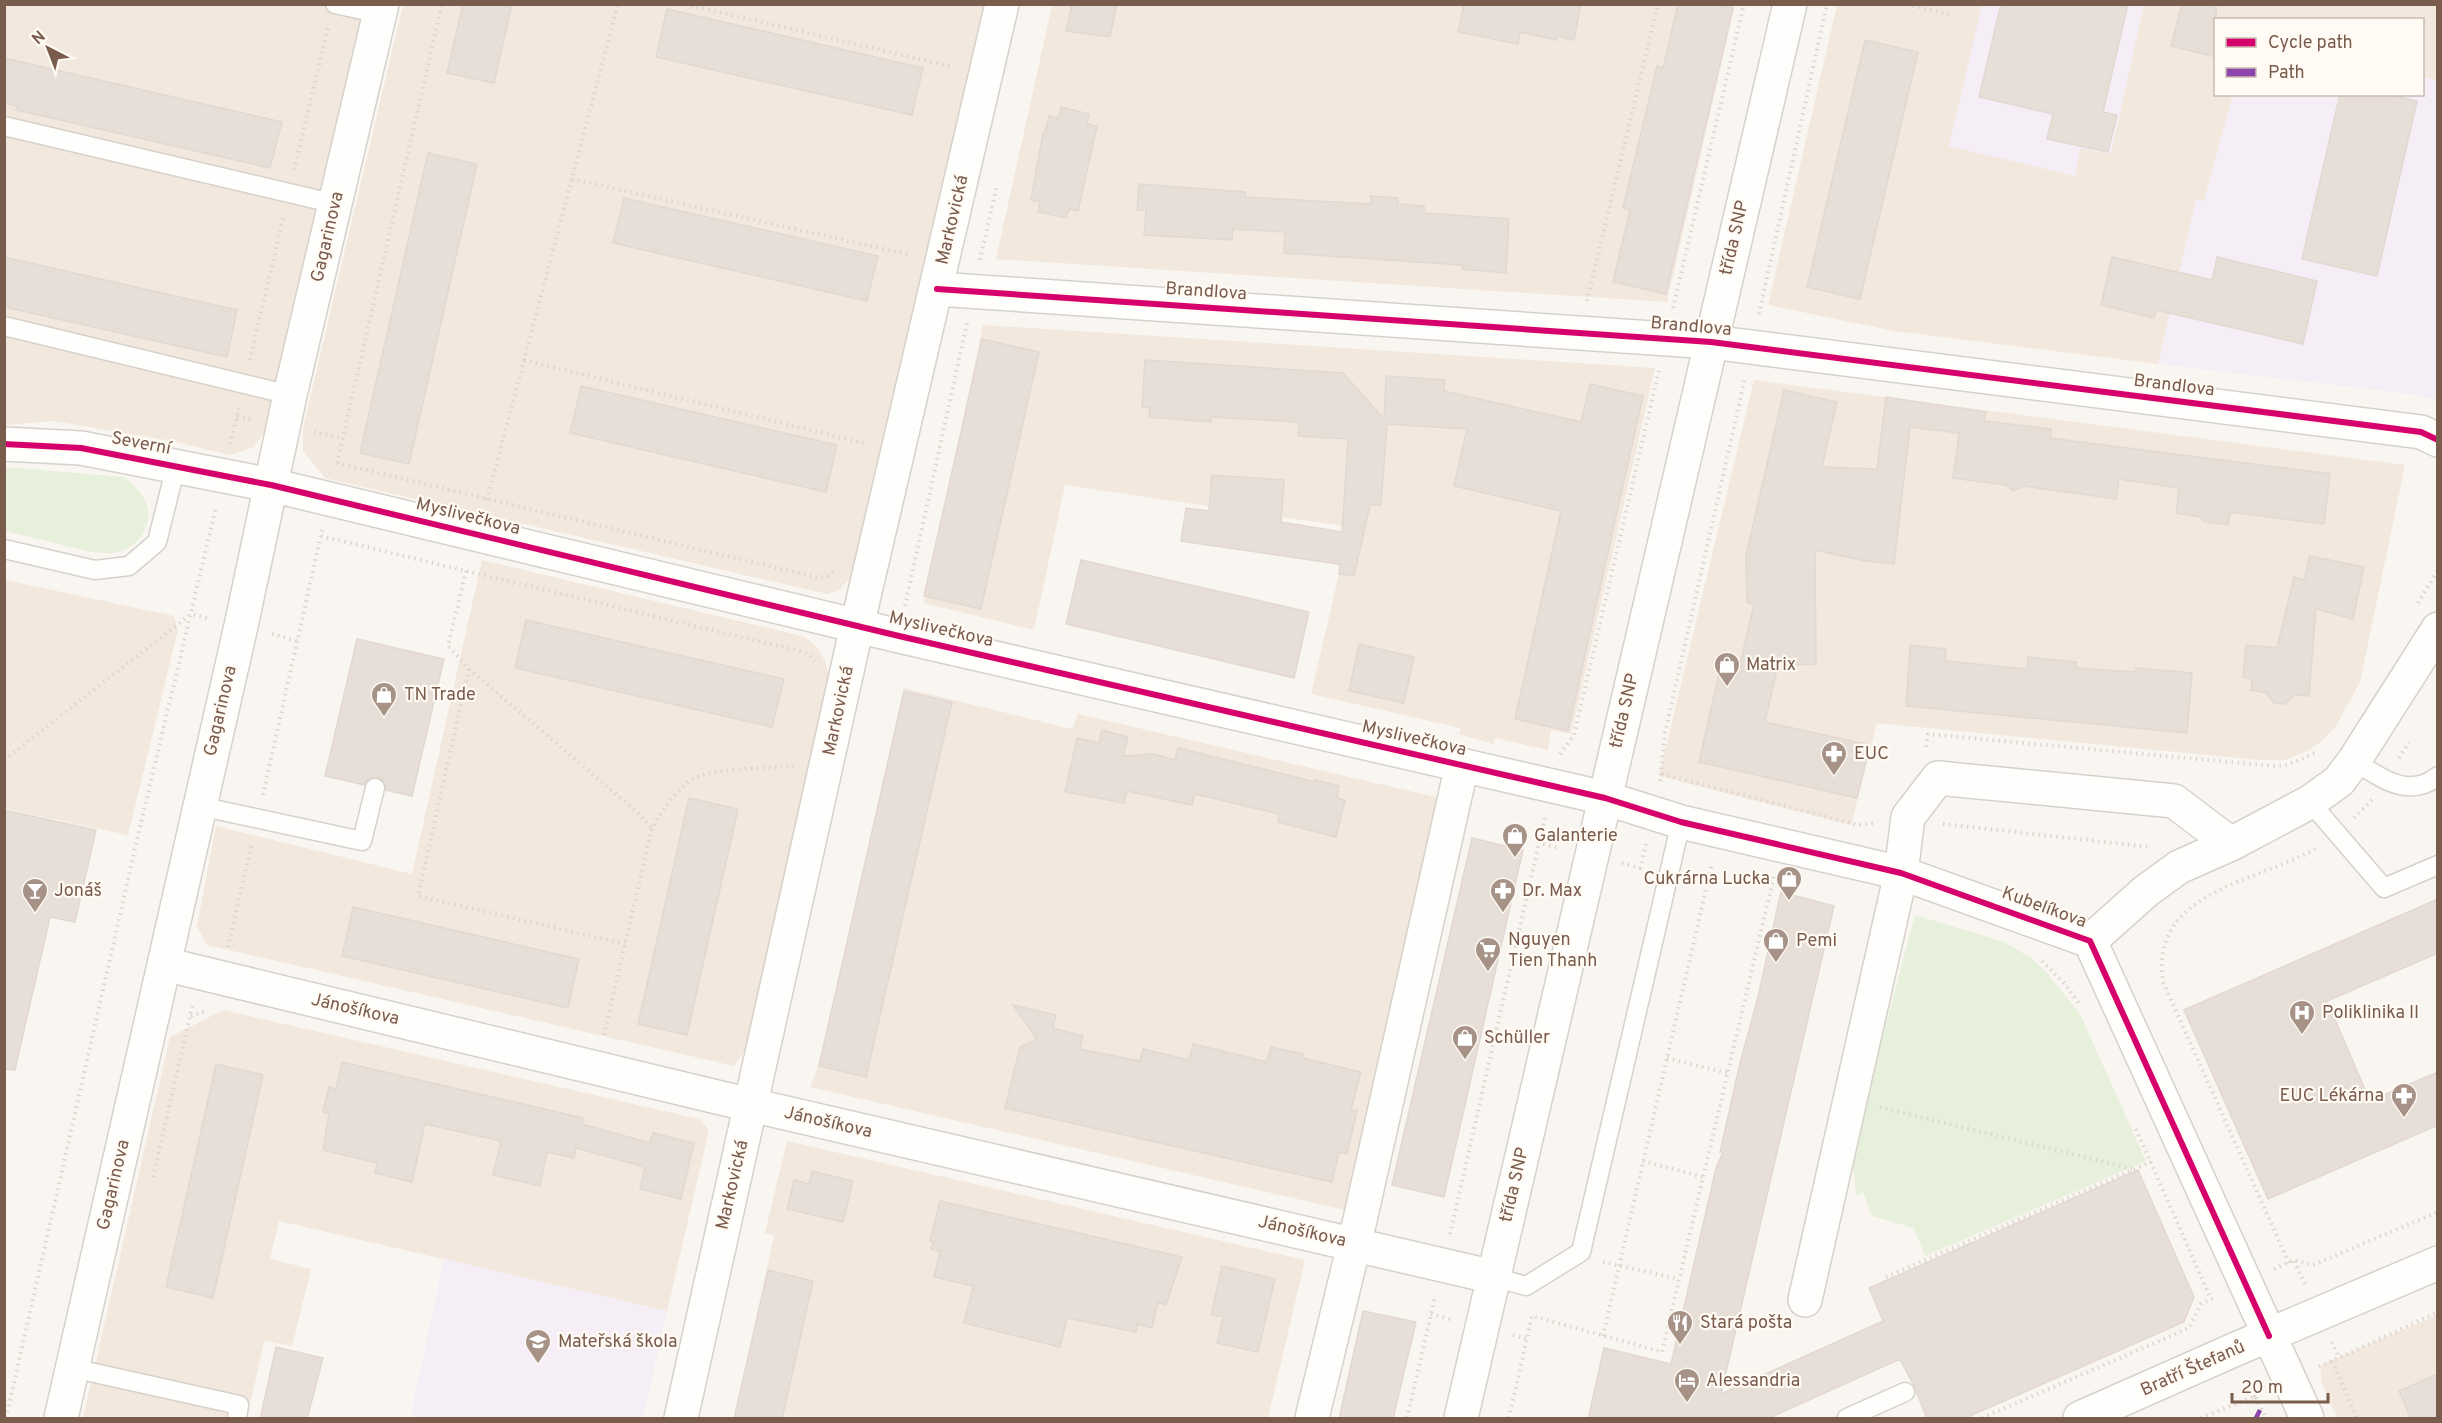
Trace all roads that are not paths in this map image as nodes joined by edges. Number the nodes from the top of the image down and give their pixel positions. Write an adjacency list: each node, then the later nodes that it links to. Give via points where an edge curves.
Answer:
1 (335, 4): 4 (lane)
2 (1002, 4): 7 (street, Markovická)
3 (1790, 4): 9 (street, třída SNP)
4 (381, 9): 6 (street, Gagarinova)
5 (4, 126): 6 (lane)
6 (336, 204): 10 (street, Gagarinova)
7 (937, 289): 9 (street, Brandlova, via 1438,323 1664,324); 17 (street, Markovická)
8 (4, 326): 10 (lane)
9 (1711, 342): 11 (street, Brandlova, via 2421,432); 22 (street, třída SNP)
10 (290, 395): 14 (street, Gagarinova)
11 (2438, 440)
12 (4, 444): 13 (street, Severní, via 81,448)
13 (176, 466): 14 (street, Severní); 15 (lane, via 157,542 129,566 95,570)
14 (271, 485): 17 (street, Myslivečkova); 24 (street, Gagarinova)
15 (4, 549)
16 (2426, 619): 18 (street, Kubelíkova)
17 (857, 626): 19 (street, Myslivečkova); 31 (street, Markovická)
18 (2354, 761): 20 (lane, via 2404,787); 23 (street, Kubelíkova, via 2339,781)
19 (1462, 765): 22 (street, Myslivečkova); 32 (street)
20 (2438, 776)
21 (375, 788): 24 (lane, via 362,841)
22 (1605, 798): 25 (street, Kubelíkova); 34 (street, třída SNP)
23 (2310, 802): 26 (street, Kubelíkova); 27 (lane, via 2384,888)
24 (200, 806): 30 (street, Gagarinova)
25 (1681, 822): 28 (street, Kubelíkova); 34 (lane, via 1581,1252 1526,1286)
26 (2231, 844): 28 (street, via 2174,801 1938,778 1908,817); 29 (street, Kubelíkova, via 2179,867)
27 (2438, 865)
28 (1901, 873): 29 (street, Kubelíkova); 35 (street)
29 (2090, 941): 36 (street, Kubelíkova)
30 (164, 964): 31 (street, Jánošíkova); 37 (street, Gagarinova)
31 (752, 1105): 32 (street, Jánošíkova); 41 (street, Markovická)
32 (1354, 1245): 34 (street, Jánošíkova); 42 (street)
33 (2438, 1263): 36 (street, Bratří Štefanů)
34 (1494, 1277): 43 (street, třída SNP)
35 (1805, 1300)
36 (2269, 1336): 45 (street, Bratří Štefanů); 46 (street, Kubelíkova)
37 (72, 1368): 39 (street, Gagarinova); 40 (lane, via 239,1405)
38 (1905, 1392): 44 (lane)
39 (61, 1419)
40 (237, 1419)
41 (681, 1419)
42 (1312, 1419)
43 (1461, 1419)
44 (1847, 1419)
45 (2080, 1419)
46 (2307, 1419)

